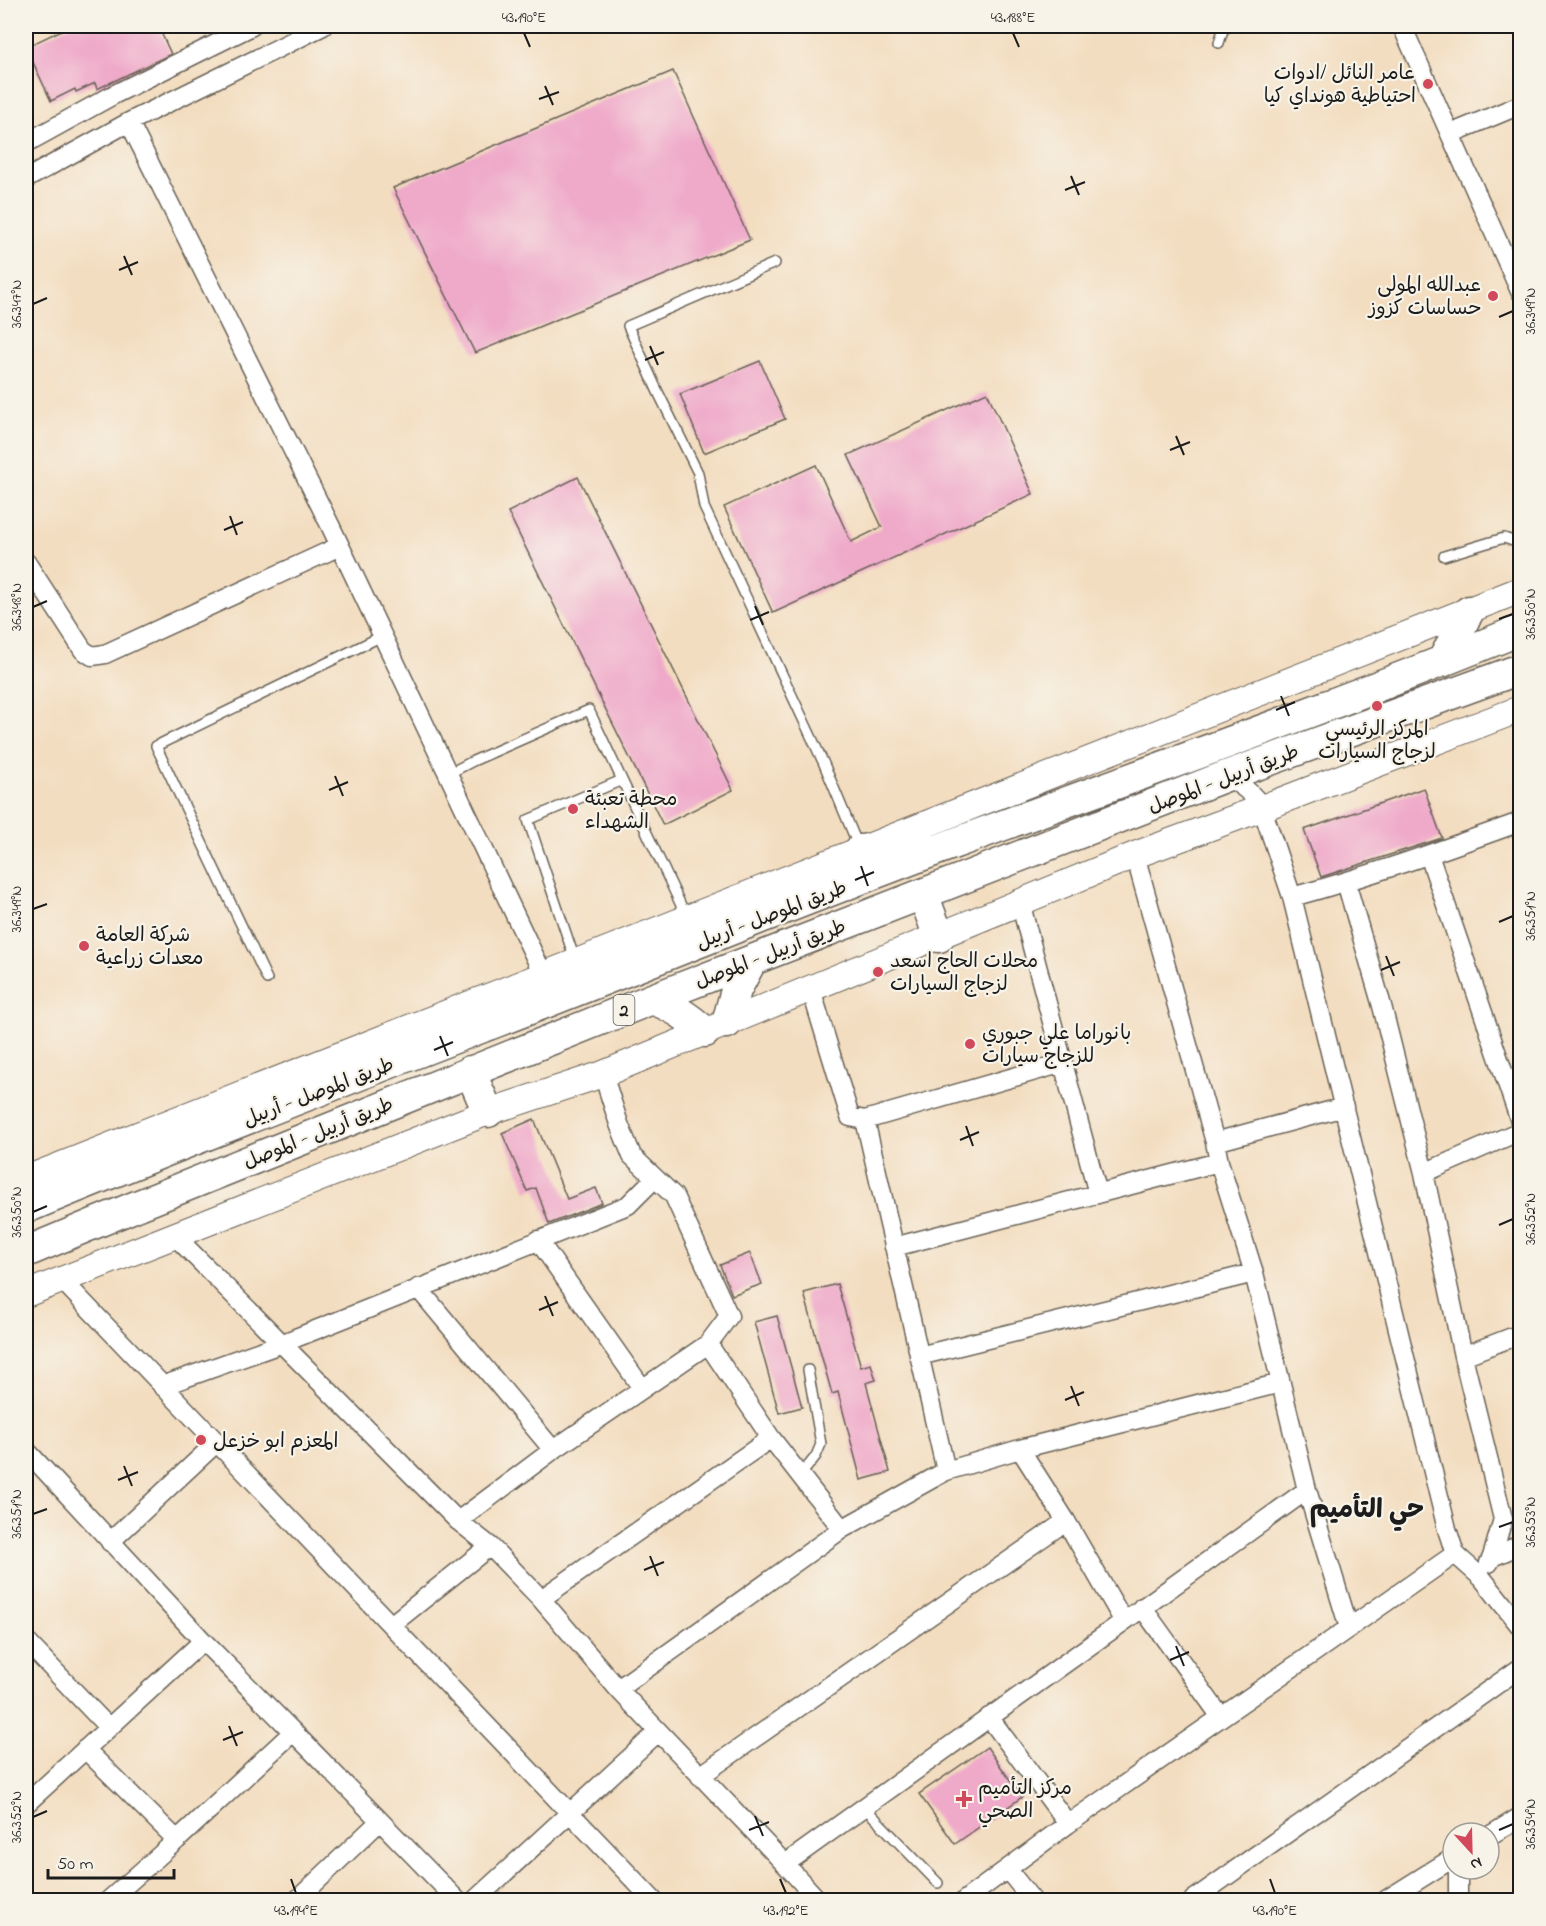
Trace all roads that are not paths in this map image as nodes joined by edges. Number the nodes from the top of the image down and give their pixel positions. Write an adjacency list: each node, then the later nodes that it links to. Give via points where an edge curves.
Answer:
1 (252, 26): 9 (street)
2 (323, 26): 7 (street)
3 (1229, 26): 5 (lane, via 1223,30)
4 (1402, 26): 8 (street)
5 (1219, 43)
6 (1521, 105): 8 (street)
7 (129, 122): 10 (street); 13 (street)
8 (1450, 134): 12 (street)
9 (26, 143)
10 (26, 179)
11 (775, 263): 31 (lane, via 628,326 698,473 704,507)
12 (1521, 291)
13 (340, 546): 16 (street, via 105,654 92,656 83,650); 20 (street)
14 (1521, 548): 15 (lane, via 1504,538)
15 (1444, 556)
16 (26, 562)
17 (1521, 590): 18 (main road)
18 (1468, 611): 21 (highway); 31 (main road)
19 (1521, 630): 21 (highway, طريق الموصل - أربيل / 2)
20 (382, 636): 25 (street); 43 (lane, via 156,746)
21 (1442, 662): 24 (highway, طريق الموصل - أربيل / 2)
22 (1521, 669): 26 (highway, طريق أربيل - الموصل)
23 (1521, 709): 28 (main road)
24 (1214, 748): 26 (highway); 30 (highway, طريق الموصل - أربيل / 2)
25 (448, 774): 27 (lane, via 589,710); 42 (street)
26 (1226, 776): 28 (street, via 1247,790); 35 (highway, طريق أربيل - الموصل / 2)
27 (622, 780): 38 (lane); 41 (lane, via 528,820)
28 (1262, 808): 32 (main road); 36 (street)
29 (1521, 822): 33 (street)
30 (955, 843): 31 (highway); 50 (highway, طريق الموصل - أربيل / 2)
31 (860, 850): 38 (main road)
32 (1135, 855): 37 (main road); 56 (street)
33 (1429, 855): 34 (street); 54 (street)
34 (1346, 882): 36 (street); 58 (street)
35 (923, 894): 39 (highway); 40 (highway, طريق أربيل - الموصل / 2)
36 (1292, 897): 51 (street)
37 (1020, 902): 39 (main road); 47 (street)
38 (687, 918): 41 (main road)
39 (939, 937): 44 (main road)
40 (752, 960): 45 (highway, طريق أربيل - الموصل / 2); 46 (highway)
41 (576, 962): 42 (main road)
42 (543, 974): 50 (main road)
43 (267, 978)
44 (811, 989): 46 (main road); 53 (street, via 850,1117)
45 (652, 999): 46 (highway); 48 (highway, طريق أربيل - الموصل / 2)
46 (716, 1028): 49 (main road)
47 (1063, 1063): 53 (street); 61 (street)
48 (470, 1071): 52 (highway); 66 (highway, طريق أربيل - الموصل / 2)
49 (603, 1074): 52 (main road); 60 (street, via 632,1156)
50 (306, 1082): 59 (main road); 62 (highway, طريق الموصل - أربيل / 2, via 163,1151)
51 (1344, 1107): 56 (street); 94 (street)
52 (488, 1112): 63 (main road)
53 (865, 1120): 65 (street)
54 (1521, 1121)
55 (1521, 1131): 58 (street)
56 (1215, 1142): 57 (street)
57 (1219, 1162): 61 (street); 67 (street)
58 (1424, 1173): 75 (street)
59 (26, 1179)
60 (654, 1179): 64 (street, via 628,1205); 73 (street, via 674,1196 729,1316)
61 (1098, 1194): 65 (street)
62 (26, 1208)
63 (174, 1235): 68 (main road); 72 (street)
64 (538, 1240): 69 (street); 79 (street)
65 (894, 1247): 74 (street)
66 (26, 1252)
67 (1254, 1273): 74 (street); 77 (street)
68 (62, 1280): 70 (main road); 78 (street)
69 (418, 1288): 72 (street); 83 (street)
70 (26, 1294)
71 (1521, 1334): 75 (street)
72 (283, 1343): 78 (street); 88 (street)
73 (708, 1344): 79 (street); 80 (street)
74 (919, 1356): 85 (street)
75 (1463, 1356): 95 (street, via 1503,1519)
76 (808, 1370): 86 (lane, via 821,1444)
77 (1281, 1383): 82 (street); 87 (street)
78 (162, 1386): 81 (street)
79 (642, 1388): 83 (street)
80 (771, 1438): 86 (street); 97 (street)
81 (216, 1443): 91 (street); 100 (street)
82 (1020, 1449): 85 (street); 89 (street)
83 (553, 1450): 88 (street)
84 (29, 1460): 91 (street)
85 (946, 1472): 90 (street)
86 (800, 1476): 90 (street)
87 (1306, 1490): 98 (street); 102 (street)
88 (458, 1521): 93 (street)
89 (1066, 1521): 99 (street); 113 (street)
90 (842, 1529): 106 (street)
91 (110, 1542): 104 (street)
92 (1521, 1545): 95 (street)
93 (490, 1546): 97 (street); 100 (street)
94 (1455, 1554): 96 (street); 102 (street)
95 (1492, 1557): 96 (street)
96 (1482, 1578): 101 (street)
97 (541, 1599): 106 (street)
98 (1142, 1607): 99 (street); 108 (street)
99 (1123, 1620): 107 (street)
100 (391, 1625): 116 (street)
101 (1521, 1626)
102 (1349, 1628): 108 (street)
103 (26, 1641): 109 (street)
104 (203, 1641): 109 (street); 110 (street)
105 (1521, 1668): 135 (street)
106 (618, 1689): 111 (street)
107 (989, 1717): 115 (street); 119 (street)
108 (1221, 1717): 119 (street)
109 (109, 1728): 112 (street)
110 (293, 1732): 118 (street); 121 (street)
111 (658, 1732): 113 (street); 116 (street)
112 (85, 1749): 114 (street); 121 (street)
113 (700, 1776): 122 (street)
114 (26, 1804)
115 (864, 1807): 122 (street); 126 (lane)
116 (571, 1812): 130 (street); 131 (street)
117 (1521, 1817): 120 (street)
118 (380, 1822): 128 (street); 129 (street)
119 (1068, 1824): 124 (street)
120 (1501, 1829)
121 (177, 1840): 127 (street)
122 (785, 1864): 132 (street)
123 (1441, 1866): 136 (street)
124 (1007, 1869): 133 (street); 134 (street)
125 (1458, 1881): 137 (street)
126 (938, 1883)
127 (110, 1900)
128 (297, 1900)
129 (457, 1900)
130 (476, 1900)
131 (653, 1900)
132 (818, 1900)
133 (964, 1900)
134 (1032, 1900)
135 (1193, 1900)
136 (1386, 1900)
137 (1458, 1900)

